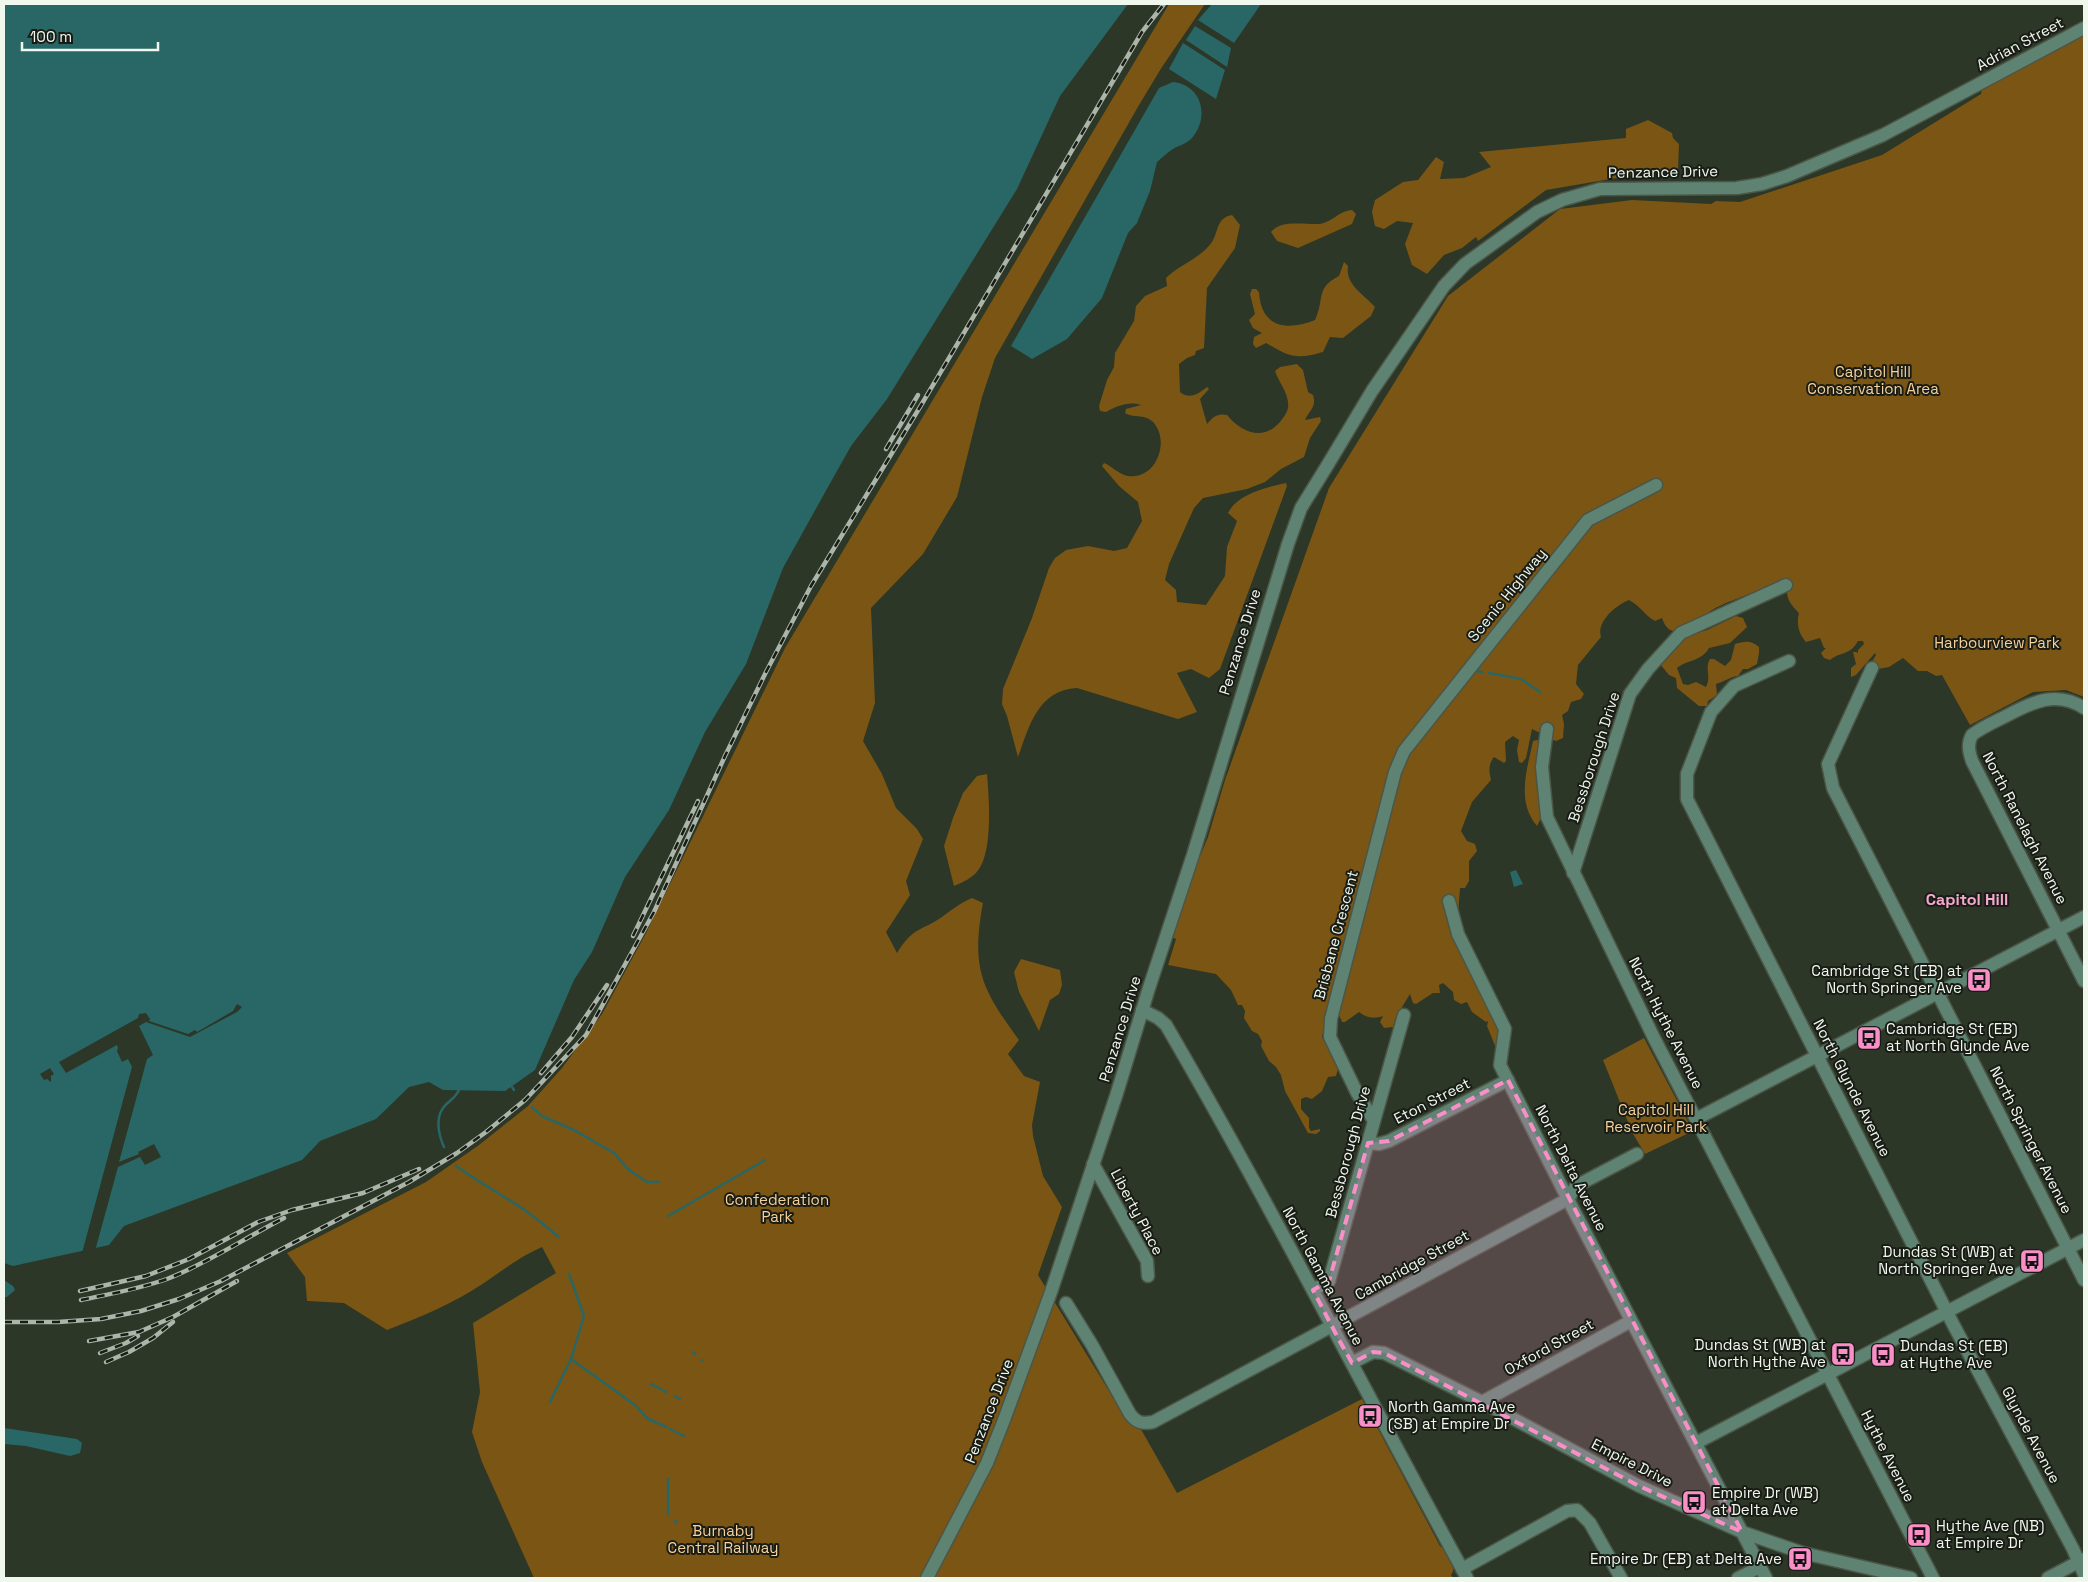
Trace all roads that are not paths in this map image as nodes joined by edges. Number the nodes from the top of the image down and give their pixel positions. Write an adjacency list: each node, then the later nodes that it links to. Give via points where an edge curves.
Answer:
1 (2084, 28): 2 (street, Adrian Street)
2 (1972, 89): 16 (street, Penzance Drive, via 1851,150 1762,184 1737,188 1600,189 1562,200 1537,212 1465,264 1444,286 1372,391 1301,508)
3 (1656, 485): 9 (street, Scenic Highway, via 1588,520)
4 (1786, 585): 10 (street, Bessborough Drive, via 1681,633 1648,668 1630,694)
5 (1789, 661): 18 (street, North Glynde Avenue, via 1734,686 1711,712 1687,774 1687,799)
6 (1872, 668): 15 (street, North Springer Avenue, via 1828,764 1833,788)
7 (2084, 708): 13 (street, North Ranelagh Avenue, via 2068,700 2030,703 1979,730 1969,741 1968,752 1972,761)
8 (1547, 729): 10 (street, North Hythe Avenue, via 1542,767 1547,817)
9 (1404, 751): 21 (street, Brisbane Crescent, via 1393,781 1332,1013 1330,1038)
10 (1574, 873): 20 (street, North Hythe Avenue)
11 (1449, 901): 19 (street, North Delta Avenue, via 1458,934 1505,1029 1500,1065)
12 (2084, 916): 13 (street)
13 (2058, 930): 14 (street, North Ranelagh Avenue); 15 (street)
14 (2084, 981)
15 (1938, 993): 18 (street); 27 (street, North Springer Avenue)
16 (1142, 1010): 24 (street, Penzance Drive); 30 (street, North Gamma Avenue, via 1166,1025)
17 (1404, 1015): 21 (street, Bessborough Drive)
18 (1817, 1056): 20 (street); 32 (street, North Glynde Avenue)
19 (1508, 1080): 22 (street, Eton Street, via 1389,1142); 25 (street, North Delta Avenue)
20 (1696, 1119): 36 (street, North Hythe Avenue)
21 (1374, 1120): 22 (street, Bessborough Drive)
22 (1368, 1143): 30 (street, Bessborough Drive, via 1329,1281)
23 (1637, 1154): 25 (street, Cambridge Street, via 1576,1186)
24 (1093, 1164): 28 (street, Liberty Place, via 1147,1260); 45 (street, Penzance Drive, via 1004,1420 980,1478)
25 (1568, 1199): 33 (street, North Delta Avenue); 34 (street, Cambridge Street)
26 (2084, 1240): 27 (street)
27 (2068, 1248): 29 (street, North Springer Avenue); 32 (street)
28 (1148, 1276)
29 (2084, 1280)
30 (1314, 1290): 34 (street, North Gamma Avenue)
31 (1066, 1303): 34 (street, Cambridge Street, via 1130,1414 1136,1422 1144,1424 1161,1419)
32 (1948, 1311): 36 (street); 41 (street, Glynde Avenue)
33 (1631, 1320): 37 (street, Oxford Street); 38 (street, North Delta Avenue)
34 (1333, 1327): 35 (street, North Gamma Avenue)
35 (1352, 1363): 37 (street, Empire Drive, via 1373,1352 1384,1353); 43 (street, North Gamma Avenue)
36 (1828, 1374): 38 (street); 40 (street, Hythe Avenue)
37 (1482, 1402): 39 (street, Empire Drive, via 1639,1486)
38 (1696, 1443): 39 (street, North Delta Avenue)
39 (1742, 1532): 42 (street, North Delta Avenue); 44 (street, Empire Drive, via 1779,1547)
40 (1918, 1549): 44 (street, via 1916,1564); 48 (street, Hythe Avenue)
41 (2082, 1565): 49 (street)
42 (1763, 1572): 47 (street)
43 (1464, 1573): 46 (street, via 1566,1511 1577,1510 1585,1516)
44 (1906, 1577)
45 (927, 1578)
46 (1621, 1578)
47 (1738, 1578)
48 (1933, 1578)
49 (2048, 1578)

